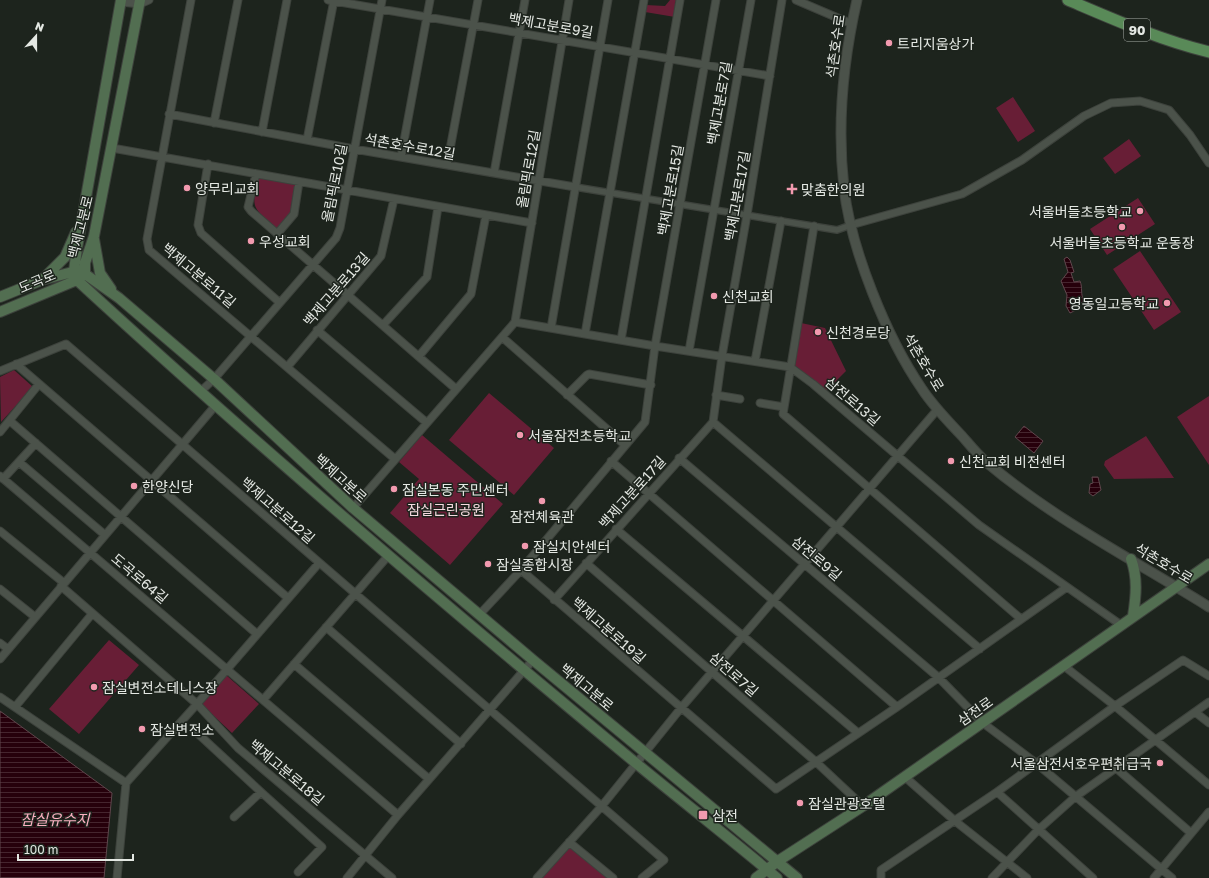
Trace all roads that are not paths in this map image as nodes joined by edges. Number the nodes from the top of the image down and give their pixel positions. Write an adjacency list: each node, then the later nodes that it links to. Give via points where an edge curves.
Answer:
1 (149, 0): 21 (street)
2 (191, 0): 35 (street)
3 (238, 0): 36 (street)
4 (287, 0): 37 (street)
5 (332, 0): 22 (street, 백제고분로9길); 38 (street)
6 (382, 0): 22 (street, 올림픽로10길)
7 (430, 0): 23 (street)
8 (478, 0): 25 (street)
9 (525, 0): 26 (street)
10 (569, 0): 27 (street, 올림픽로12길)
11 (608, 0): 28 (street)
12 (644, 0): 30 (street)
13 (680, 0): 31 (street)
14 (716, 0): 32 (street, 백제고분로15길)
15 (751, 0): 33 (street, 백제고분로7길)
16 (782, 0): 34 (street, 백제고분로17길)
17 (796, 0): 24 (street)
18 (857, 0): 24 (street, 석촌호수로)
19 (1068, 0): 29 (main road, 90, via 1152,36)
20 (121, 1): 21 (street); 58 (main road, 백제고분로)
21 (140, 2): 39 (main road, 백제고분로)
22 (380, 9): 23 (street, 백제고분로9길); 40 (street, 올림픽로10길)
23 (428, 17): 25 (street, 백제고분로9길); 42 (street)
24 (852, 24): 63 (street, 석촌호수로, via 843,93 841,144 844,190)
25 (474, 25): 26 (street, 백제고분로9길); 45 (street)
26 (519, 33): 27 (street, 백제고분로9길); 46 (street)
27 (562, 41): 28 (street, 백제고분로9길); 48 (street, 올림픽로12길)
28 (600, 47): 30 (street, 백제고분로9길); 50 (street)
29 (1209, 52)
30 (634, 53): 31 (street, 백제고분로9길); 52 (street)
31 (670, 59): 32 (street, 백제고분로9길); 54 (street)
32 (705, 65): 33 (street, 백제고분로9길); 55 (street, 백제고분로15길)
33 (738, 71): 34 (street, 백제고분로9길); 57 (street, 백제고분로7길)
34 (770, 76): 60 (street, 백제고분로17길)
35 (169, 114): 36 (street, 석촌호수로12길); 41 (street, 백제고분로11길)
36 (214, 122): 37 (street, 석촌호수로12길)
37 (262, 132): 38 (street, 석촌호수로12길)
38 (307, 140): 40 (street, 석촌호수로12길)
39 (112, 148): 41 (street); 66 (main road, 백제고분로)
40 (354, 149): 42 (street, 석촌호수로12길); 51 (street, 올림픽로10길)
41 (162, 156): 44 (street); 80 (street, 백제고분로11길, via 147,240 149,250)
42 (401, 157): 45 (street, 석촌호수로12길)
43 (1209, 163): 63 (street, via 1190,134 1169,110 1140,101 1111,103 1084,116 1022,160 962,194)
44 (208, 164): 47 (street); 73 (street, via 198,225 201,233)
45 (447, 165): 46 (street, 석촌호수로12길)
46 (494, 173): 48 (street, 석촌호수로12길)
47 (256, 174): 49 (street); 65 (street, via 248,207)
48 (539, 181): 50 (street, 석촌호수로12길); 62 (street, 올림픽로12길)
49 (299, 182): 51 (street); 65 (street, via 294,214)
50 (575, 187): 52 (street, 석촌호수로12길); 77 (street)
51 (347, 190): 53 (street); 67 (street, 올림픽로10길, via 336,238)
52 (609, 193): 54 (street, 석촌호수로12길); 79 (street)
53 (394, 198): 56 (street); 70 (street, 백제고분로13길, via 381,256)
54 (646, 199): 55 (street, 석촌호수로12길); 82 (street)
55 (681, 204): 57 (street, 석촌호수로12길); 83 (street, 백제고분로15길)
56 (438, 207): 59 (street); 76 (street, via 428,277)
57 (714, 210): 60 (street, 석촌호수로12길); 84 (street)
58 (84, 214): 68 (main road, 백제고분로); 69 (main road, via 66,257)
59 (486, 215): 62 (street); 85 (street, via 471,294)
60 (747, 215): 61 (street, 석촌호수로12길); 86 (street, 백제고분로17길)
61 (781, 221): 64 (street, 석촌호수로12길); 87 (street)
62 (532, 223): 75 (street, 올림픽로12길)
63 (851, 225): 64 (street, 석촌호수로12길, via 837,230); 103 (street, 석촌호수로, via 862,265 895,345 921,389)
64 (814, 226): 90 (street)
65 (277, 234): 67 (street)
66 (94, 236): 68 (main road, 백제고분로); 72 (main road, via 100,273)
67 (312, 264): 70 (street); 73 (street, 올림픽로10길)
68 (80, 274): 69 (main road, 도곡로); 72 (main road, 백제고분로); 74 (main road, 도곡로); 96 (main road, 백제고분로)
69 (42, 280): 71 (main road, 도곡로)
70 (348, 295): 76 (street); 78 (street, 백제고분로13길)
71 (0, 297)
72 (119, 298): 92 (main road, 백제고분로)
73 (279, 302): 80 (street, 올림픽로10길)
74 (0, 312)
75 (515, 322): 77 (street); 81 (street)
76 (383, 325): 85 (street)
77 (551, 328): 79 (street)
78 (317, 330): 89 (street, 백제고분로13길); 106 (street)
79 (585, 334): 82 (street)
80 (250, 336): 89 (street); 92 (street, 올림픽로10길)
81 (502, 337): 95 (street); 97 (street)
82 (621, 340): 83 (street)
83 (655, 346): 84 (street); 94 (street, 백제고분로15길)
84 (689, 351): 86 (street)
85 (419, 356): 95 (street)
86 (722, 356): 87 (street); 98 (street, 백제고분로17길)
87 (755, 361): 90 (street)
88 (16, 364): 91 (street, 백제고분로12길); 93 (street); 109 (street, 백제고분로12길, via 66,344)
89 (288, 366): 113 (street)
90 (790, 366): 102 (street); 111 (street, 삼전로13길)
91 (0, 371)
92 (214, 379): 96 (street, 올림픽로10길); 120 (main road, 백제고분로)
93 (39, 384): 104 (street); 117 (street)
94 (651, 385): 97 (street, via 590,374); 110 (street, 백제고분로15길, via 645,422)
95 (456, 389): 106 (street)
96 (200, 392): 101 (main road, 백제고분로)
97 (567, 395): 110 (street)
98 (716, 395): 99 (street); 105 (street, 백제고분로17길)
99 (740, 399)
100 (760, 403): 102 (street)
101 (215, 406): 109 (street); 127 (main road, 백제고분로)
102 (784, 407): 118 (street, via 783,414)
103 (937, 410): 111 (street); 128 (street, 석촌호수로, via 984,461 1070,523)
104 (10, 421): 107 (street); 108 (street)
105 (713, 422): 112 (street, 백제고분로17길); 122 (street)
106 (427, 423): 113 (street)
107 (0, 432)
108 (36, 443): 115 (street); 121 (street)
109 (184, 445): 117 (street); 129 (street, 백제고분로12길)
110 (626, 445): 114 (street, 백제고분로15길)
111 (898, 455): 118 (street); 136 (street, 삼전로13길, via 979,525)
112 (679, 458): 119 (street, 백제고분로17길); 131 (street, 삼전로9길)
113 (395, 459): 120 (street)
114 (611, 461): 119 (street); 133 (street, 백제고분로15길)
115 (19, 462): 116 (street); 125 (street)
116 (2, 477): 126 (street, 도곡로64길)
117 (153, 480): 121 (street); 139 (street)
118 (869, 489): 122 (street); 147 (street)
119 (648, 493): 123 (street, 백제고분로17길); 141 (street)
120 (353, 508): 144 (main road, 백제고분로)
121 (122, 516): 125 (street); 150 (street)
122 (836, 527): 131 (street); 154 (street)
123 (616, 529): 130 (street, 백제고분로17길); 151 (street)
124 (0, 531): 134 (street)
125 (105, 535): 126 (street)
126 (89, 553): 134 (street); 159 (street, 도곡로64길)
127 (388, 556): 138 (street); 160 (main road, 백제고분로)
128 (1130, 559): 135 (street, 석촌호수로); 145 (main road, via 1136,586)
129 (319, 563): 138 (street, 백제고분로12길); 139 (street)
130 (586, 563): 140 (street, 백제고분로17길); 161 (street, 삼전로7길)
131 (804, 564): 141 (street); 163 (street, 삼전로9길)
132 (1209, 564): 135 (main road, 삼전로)
133 (521, 570): 140 (street, 백제고분로19길); 144 (street, 백제고분로15길)
134 (62, 585): 143 (street); 146 (street)
135 (1176, 586): 142 (street, 석촌호수로); 145 (main road, 삼전로)
136 (1067, 587): 147 (street); 148 (street, 삼전로13길)
137 (0, 589): 146 (street)
138 (355, 594): 149 (street); 172 (street)
139 (288, 598): 150 (street)
140 (554, 600): 171 (street, 백제고분로19길)
141 (774, 600): 151 (street); 170 (street)
142 (1209, 607)
143 (92, 614): 167 (street); 169 (street)
144 (479, 615): 156 (main road, 백제고분로)
145 (1133, 616): 148 (main road, 삼전로)
146 (35, 617): 153 (street)
147 (1021, 619): 154 (street)
148 (1121, 625): 158 (main road, 삼전로)
149 (326, 627): 157 (street); 179 (street)
150 (257, 634): 159 (street)
151 (743, 636): 161 (street); 177 (street)
152 (0, 643): 153 (street)
153 (8, 649): 155 (street)
154 (980, 649): 163 (street)
155 (0, 659)
156 (533, 660): 160 (street); 180 (main road, 백제고분로)
157 (294, 664): 165 (street); 186 (street)
158 (1064, 666): 168 (street); 174 (main road, 삼전로)
159 (227, 669): 165 (street, 도곡로64길); 167 (street)
160 (525, 670): 172 (street); 183 (main road, 백제고분로)
161 (712, 672): 171 (street); 181 (street, 삼전로7길)
162 (1209, 676): 168 (street, via 1183,660)
163 (938, 677): 170 (street); 174 (street, 삼전로9길)
164 (0, 697): 169 (street)
165 (263, 700): 195 (street)
166 (1209, 702): 173 (street)
167 (197, 704): 187 (street); 201 (street, 백제고분로18길, via 238,748)
168 (1115, 706): 178 (street); 182 (street)
169 (14, 707): 187 (street)
170 (898, 707): 177 (street)
171 (681, 708): 180 (street); 181 (street, 백제고분로19길, via 776,789)
172 (490, 711): 179 (street); 193 (street)
173 (1195, 712): 175 (street); 178 (street)
174 (983, 723): 182 (street, 삼전로9길); 185 (main road, 삼전로)
175 (1209, 723)
176 (195, 731): 189 (street)
177 (858, 733): 181 (street)
178 (1155, 739): 184 (street); 188 (street)
179 (461, 744): 186 (street)
180 (645, 753): 183 (street); 202 (main road, 백제고분로)
181 (816, 762): 192 (street, 삼전로7길)
182 (1036, 763): 190 (street); 191 (street, 삼전로9길)
183 (636, 764): 193 (street); 205 (main road, 백제고분로)
184 (1116, 768): 191 (street); 199 (street)
185 (905, 777): 192 (main road, 삼전로); 197 (street)
186 (430, 779): 195 (street)
187 (126, 783): 207 (street)
188 (1209, 785)
189 (261, 792): 196 (street); 206 (street, via 322,846)
190 (997, 792): 197 (street); 198 (street)
191 (1075, 797): 198 (street); 204 (street, 삼전로9길)
192 (863, 806): 202 (main road, 삼전로)
193 (601, 807): 200 (street); 212 (street, via 664,860)
194 (1209, 812): 199 (street)
195 (398, 815): 201 (street)
196 (234, 817)
197 (955, 822): 203 (street); 216 (street, via 881,870)
198 (1038, 830): 203 (street); 219 (street)
199 (1191, 833): 204 (street)
200 (569, 842): 210 (street); 211 (street)
201 (365, 855): 208 (street); 209 (street, 백제고분로18길)
202 (778, 861): 205 (main road, 삼전로); 215 (main road, 백제고분로)
203 (1008, 862): 217 (street); 218 (street)
204 (1162, 869): 220 (street); 221 (street, 삼전로9길)
205 (767, 870): 213 (main road, 삼전로); 214 (main road, 백제고분로)
206 (298, 872)
207 (117, 878)
208 (347, 878)
209 (392, 878)
210 (538, 878)
211 (613, 878)
212 (642, 878)
213 (756, 878)
214 (777, 878)
215 (797, 878)
216 (881, 878)
217 (992, 878)
218 (1027, 878)
219 (1092, 878)
220 (1154, 878)
221 (1172, 878)

